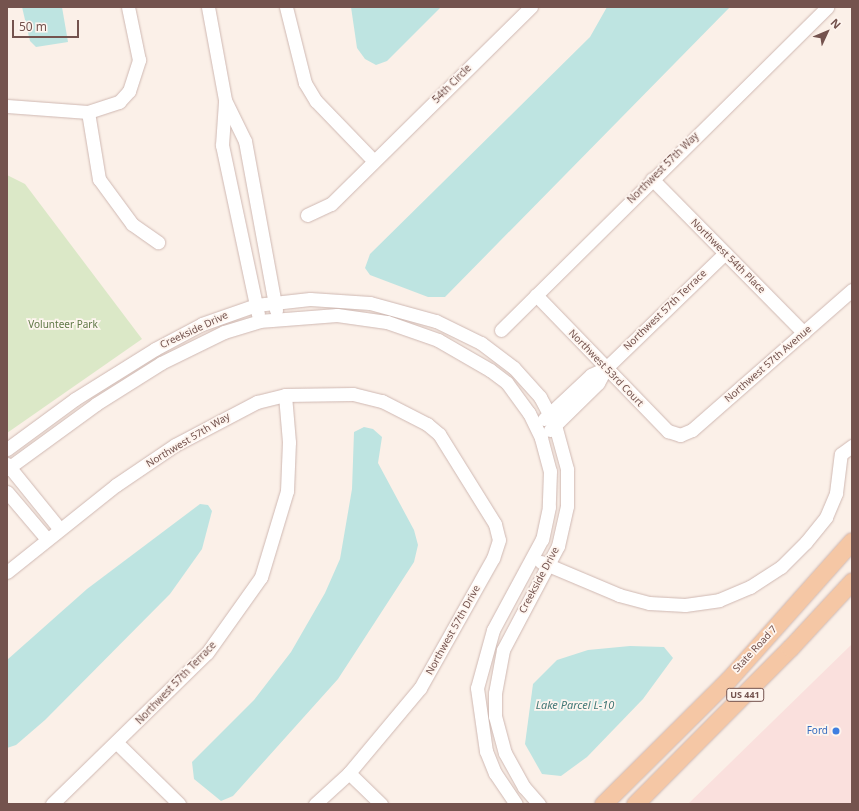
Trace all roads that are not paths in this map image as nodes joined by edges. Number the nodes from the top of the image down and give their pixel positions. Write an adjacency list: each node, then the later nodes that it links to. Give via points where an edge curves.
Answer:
1 (128, 7): 8 (street, via 139,60 136,77 130,91 119,102)
2 (209, 7): 6 (street)
3 (286, 7): 9 (street, via 304,83 316,101)
4 (531, 7): 9 (street, 54th Circle)
5 (827, 7): 11 (street, Northwest 57th Way)
6 (225, 100): 10 (street, via 245,141); 12 (street, via 222,145)
7 (7, 106): 8 (street)
8 (88, 112): 14 (street, via 99,179 132,224)
9 (374, 161): 13 (street, 54th Circle, via 331,204)
10 (252, 178): 12 (street); 18 (street)
11 (652, 179): 15 (street, Northwest 54th Place); 17 (street, Northwest 57th Way)
12 (230, 182): 19 (street)
13 (307, 215)
14 (158, 242)
15 (725, 253): 23 (street, Northwest 54th Place); 24 (street, Northwest 57th Terrace)
16 (852, 290): 23 (street, Northwest 57th Avenue)
17 (536, 295): 22 (street, Northwest 57th Way); 24 (street, Northwest 53rd Court)
18 (274, 302): 19 (street, Creekside Drive); 20 (street); 26 (street, Creekside Drive, via 350,300 394,307 436,321 499,355 528,381)
19 (256, 305): 21 (street); 31 (street, Creekside Drive, via 202,324 155,349 75,399)
20 (278, 318): 21 (street, Creekside Drive); 27 (street, Creekside Drive, via 337,315 415,330 490,370 520,399)
21 (259, 321): 32 (street, Creekside Drive, via 224,332 161,363 96,404)
22 (502, 330)
23 (804, 333): 29 (street, Northwest 57th Avenue, via 692,430)
24 (606, 368): 26 (street, Northwest 57th Terrace, via 598,383); 29 (street, Northwest 53rd Court, via 668,431)
25 (285, 394): 28 (street, Northwest 57th Way, via 328,391 382,401 406,411); 34 (street, Northwest 57th Way, via 225,416 181,442); 41 (street, Northwest 57th Terrace, via 289,442 287,491 261,577 208,653)
26 (553, 419): 27 (street, Northwest 57th Terrace); 38 (street, Creekside Drive, via 565,462 568,493 563,527)
27 (539, 432): 37 (street, Creekside Drive, via 550,471 549,507 542,539)
28 (439, 434): 42 (street, Northwest 57th Drive, via 495,524 499,540 493,558 420,688)
29 (680, 435)
30 (852, 446): 38 (street, via 841,454 836,493 826,517 806,542 775,571 750,587 719,600 685,605 649,603 619,596)
31 (7, 449)
32 (8, 467): 34 (street)
33 (7, 492): 35 (street)
34 (58, 528): 35 (street, Northwest 57th Way)
35 (46, 538): 39 (street, Northwest 57th Way)
36 (852, 541): 49 (main road, State Road 7 / US 441, via 728,680)
37 (532, 559): 38 (street); 47 (street, Creekside Drive, via 493,630 477,688 486,751 495,773)
38 (548, 565): 48 (street, Creekside Drive, via 503,650 495,692 495,716 505,753 524,787)
39 (7, 572)
40 (852, 581): 50 (main road, US 441, via 785,654)
41 (118, 743): 43 (street); 44 (street)
42 (349, 772): 45 (street, Northwest 57th Drive); 46 (street)
43 (52, 804)
44 (179, 804)
45 (315, 804)
46 (381, 804)
47 (516, 804)
48 (539, 804)
49 (603, 804)
50 (635, 804)

